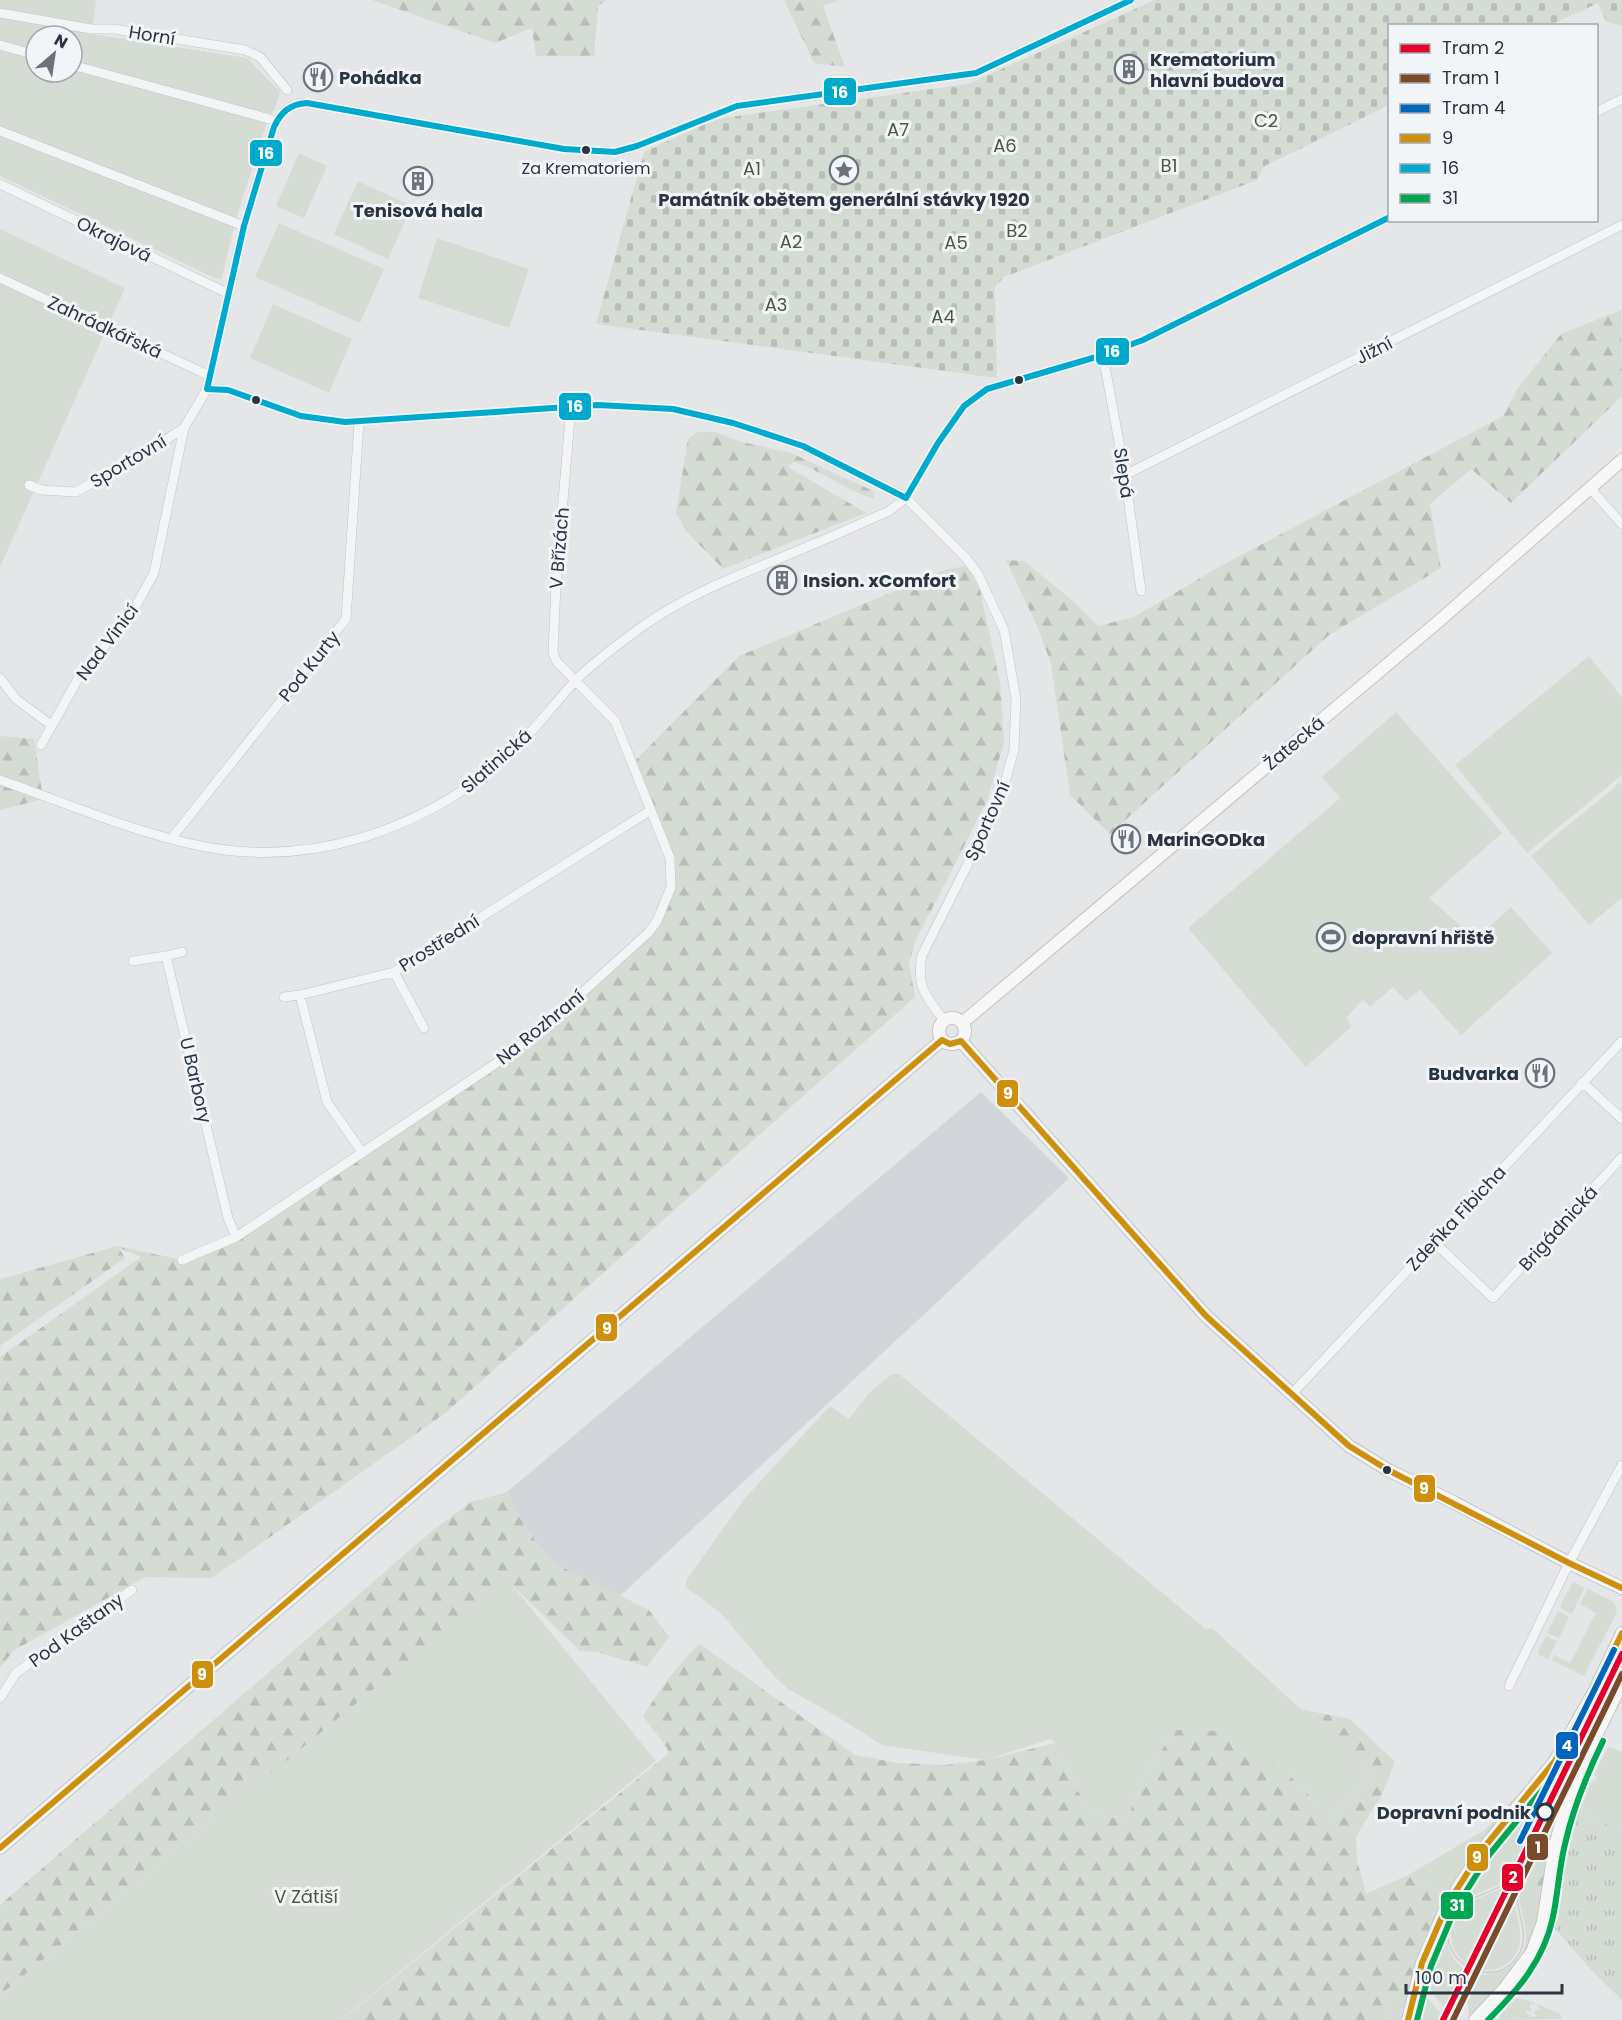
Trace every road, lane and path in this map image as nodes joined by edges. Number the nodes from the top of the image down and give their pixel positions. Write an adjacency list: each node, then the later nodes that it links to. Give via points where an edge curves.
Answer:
1 (1131, 0): 9 (street, Sportovní, via 976,73 737,106 615,152 564,149 308,103 292,105)
2 (0, 13): 6 (street, Horní, via 245,50 260,57)
3 (0, 45): 4 (street)
4 (24, 52)
5 (84, 68): 9 (street)
6 (287, 90)
7 (1622, 99): 8 (street)
8 (1598, 111)
9 (277, 121): 14 (street, Sportovní)
10 (0, 131): 14 (street)
11 (0, 184): 16 (street, Okrajová)
12 (1388, 218): 17 (street, via 1143,340)
13 (1622, 225): 24 (street, Jižní)
14 (244, 226): 16 (street, Sportovní)
15 (0, 278): 18 (street, Zahrádkářská)
16 (229, 294): 18 (street, Sportovní)
17 (1103, 356): 24 (street, Slepá); 27 (street, via 987,389 964,406)
18 (210, 376): 19 (street, Sportovní)
19 (207, 390): 21 (street, Sportovní, via 228,390 301,416); 22 (street, Sportovní)
20 (571, 406): 21 (street, Sportovní); 27 (street, Sportovní, via 673,409 733,423 803,446); 31 (street, V Břízách, via 552,642 557,662)
21 (359, 422): 36 (street, Pod Kurty, via 346,619)
22 (184, 428): 25 (street, Sportovní, via 76,492 40,490); 32 (street, Nad Vinicí, via 154,573 132,613 78,679)
23 (1622, 460): 26 (street, Žatecká)
24 (1125, 475): 29 (street, Slepá)
25 (29, 484)
26 (1590, 488): 28 (street); 44 (street, Žatecká, via 1439,621)
27 (906, 498): 31 (street, Slatinická, via 889,511 671,608 601,657); 43 (street, Sportovní, via 978,574 1004,630 1016,699 1014,750 1000,800 922,955 921,988)
28 (1622, 524)
29 (1141, 591)
30 (0, 678): 32 (street, via 16,699)
31 (577, 680): 35 (street, Na Rozhraní, via 615,721); 36 (street, Slatinická, via 504,759 467,789 397,827 320,848 288,850 233,850)
32 (51, 725): 33 (street, Nad Vinicí)
33 (41, 745)
34 (0, 780): 36 (street, Slatinická)
35 (651, 810): 40 (street, Prostřední); 51 (street, Na Rozhraní, via 670,858 671,887 649,932 504,1058)
36 (171, 839)
37 (182, 952): 38 (street)
38 (166, 956): 39 (street); 53 (street, U Barbory, via 228,1218)
39 (133, 961)
40 (394, 972): 41 (street, Prostřední); 45 (street)
41 (300, 994): 42 (street, Prostřední); 51 (street, via 327,1102)
42 (284, 997)
43 (944, 1022): 44 (street, via 952,1019); 46 (street, via 940,1028)
44 (962, 1023): 47 (street, via 965,1031)
45 (424, 1028)
46 (942, 1040): 47 (street, via 950,1044); 65 (street)
47 (961, 1041): 56 (street, via 1206,1316)
48 (1622, 1041): 49 (street, Zdeňka Fibicha)
49 (1582, 1082): 50 (street); 54 (street, Zdeňka Fibicha)
50 (1622, 1119)
51 (362, 1152): 53 (street, Na Rozhraní)
52 (1622, 1157): 54 (street, Brigádnická, via 1493,1298)
53 (236, 1237): 55 (street, Na Rozhraní)
54 (1434, 1242): 56 (street, Zdeňka Fibicha)
55 (182, 1260)
56 (1291, 1395): 58 (street, via 1349,1446 1388,1470)
57 (1622, 1465): 58 (street)
58 (1569, 1563): 59 (street); 63 (street)
59 (1622, 1588)
60 (132, 1590): 64 (street, Pod Kaštany, via 16,1673)
61 (1622, 1633): 66 (street, via 1560,1753 1482,1850 1447,1905 1422,1963)
62 (1622, 1683): 67 (street, via 1567,1801 1555,1846 1543,1922 1532,1953)
63 (1509, 1686)
64 (0, 1698)
65 (0, 1848)
66 (1408, 2020)
67 (1475, 2020)

